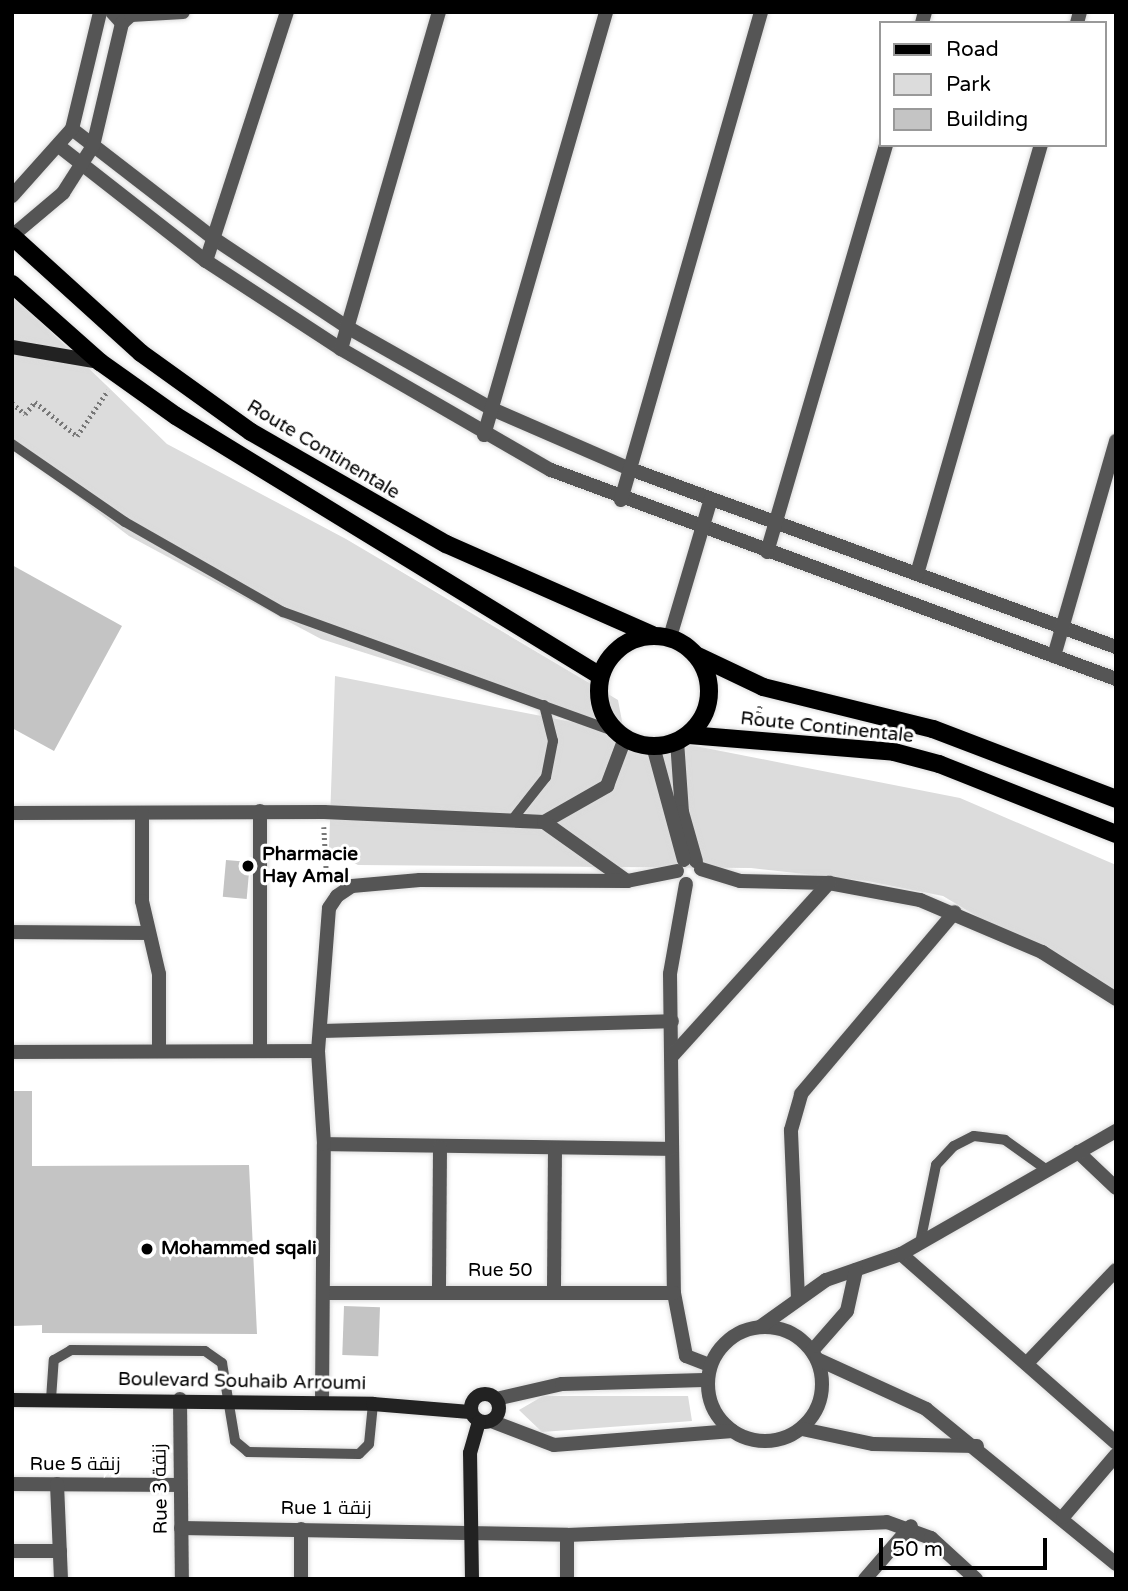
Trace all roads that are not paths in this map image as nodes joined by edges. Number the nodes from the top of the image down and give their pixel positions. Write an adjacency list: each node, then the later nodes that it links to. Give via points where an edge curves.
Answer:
1 (100, 12): 8 (street)
2 (183, 12): 7 (street)
3 (287, 12): 16 (street)
4 (439, 12): 19 (street)
5 (606, 12): 23 (street)
6 (761, 12): 27 (street)
7 (117, 18): 9 (street)
8 (72, 128): 9 (street); 10 (street)
9 (93, 146): 13 (street); 16 (street)
10 (61, 147): 13 (street); 14 (street)
11 (885, 147): 30 (street)
12 (1040, 147): 33 (street)
13 (82, 166): 15 (street, via 39,216); 17 (street)
14 (12, 196)
15 (12, 236): 35 (main road, Route Continentale, via 141,353 251,432 446,544)
16 (213, 238): 17 (street); 19 (street)
17 (206, 261): 21 (street)
18 (12, 284): 22 (main road)
19 (348, 327): 21 (street); 23 (street)
20 (12, 347): 22 (street)
21 (341, 349): 24 (street)
22 (100, 362): 39 (main road, via 322,509)
23 (492, 409): 24 (street); 27 (street)
24 (484, 435): 29 (street)
25 (1116, 441): 34 (street)
26 (12, 444): 41 (lane, via 125,522 283,612)
27 (630, 469): 28 (street); 29 (street)
28 (710, 499): 30 (street); 31 (street)
29 (621, 500): 31 (street)
30 (776, 523): 32 (street); 33 (street)
31 (702, 528): 32 (street); 35 (street)
32 (767, 552): 38 (street)
33 (917, 574): 34 (street)
34 (1062, 627): 36 (street); 38 (street)
35 (661, 636): 37 (main road); 39 (main road, via 620,647)
36 (1116, 647)
37 (698, 656): 43 (main road, via 707,671 708,706); 45 (main road, Route Continentale, via 763,687 933,729)
38 (1054, 656): 40 (street)
39 (600, 676): 42 (main road, via 601,706)
40 (1116, 679)
41 (544, 705): 42 (lane); 49 (lane, via 553,741 547,777)
42 (621, 735): 44 (main road); 50 (street, via 607,786)
43 (683, 738): 44 (main road); 51 (main road, Route Continentale, via 894,752 939,764); 52 (street, via 682,812)
44 (653, 746): 52 (street)
45 (1116, 799)
46 (260, 811): 48 (street); 49 (street); 63 (street)
47 (12, 813): 48 (street)
48 (142, 813): 58 (street)
49 (512, 820): 50 (street)
50 (544, 822): 53 (street)
51 (1116, 834)
52 (689, 865): 53 (street); 54 (street, via 740,881); 55 (street); 55 (street, via 696,882)
53 (627, 881): 61 (street, via 373,884 343,890 329,908)
54 (829, 883): 56 (street); 66 (street)
55 (686, 884): 60 (street, via 672,953)
56 (955, 912): 59 (street, via 1042,953); 83 (street, via 801,1094 791,1130)
57 (12, 932): 58 (street)
58 (145, 933): 62 (street, via 156,953)
59 (1116, 999)
60 (672, 1021): 61 (street); 66 (street)
61 (320, 1031): 64 (street)
62 (159, 1049): 63 (street); 65 (street)
63 (260, 1050): 64 (street)
64 (318, 1051): 68 (street)
65 (12, 1052)
66 (672, 1056): 71 (street)
67 (1116, 1131): 72 (street)
68 (324, 1144): 69 (street); 81 (street)
69 (440, 1147): 70 (street); 80 (street)
70 (555, 1149): 71 (street); 79 (street)
71 (671, 1149): 82 (street)
72 (1077, 1152): 73 (street); 74 (street)
73 (1046, 1170): 75 (street); 75 (lane, via 1005,1140 974,1136 954,1146 936,1165)
74 (1116, 1188)
75 (920, 1243): 76 (street)
76 (901, 1254): 77 (street); 86 (street)
77 (856, 1270): 83 (street); 85 (street, via 847,1311)
78 (1116, 1270): 86 (street)
79 (554, 1289): 80 (street, Rue 50); 82 (street, Rue 50)
80 (439, 1290): 81 (street, Rue 50)
81 (325, 1293): 94 (street)
82 (674, 1293): 87 (street, via 685,1356)
83 (798, 1298): 84 (street)
84 (760, 1327): 85 (street, via 793,1334); 87 (street, via 730,1339)
85 (814, 1355): 97 (street, via 822,1397); 100 (street, via 902,1394)
86 (1028, 1362): 99 (street)
87 (709, 1365): 88 (street)
88 (704, 1380): 91 (street, via 551,1385); 98 (street, via 719,1419)
89 (51, 1399): 90 (street, Boulevard Souhaib Arroumi); 92 (street, Boulevard Souhaib Arroumi); 93 (lane, via 54,1360 71,1350 205,1351 222,1363)
90 (180, 1399): 93 (street, Boulevard Souhaib Arroumi); 104 (street, Rue 3 زنقة)
91 (496, 1399): 96 (street, via 498,1414); 96 (street, via 475,1397)
92 (12, 1400)
93 (225, 1400): 94 (street, Boulevard Souhaib Arroumi); 95 (lane, via 235,1441 248,1452 359,1454 369,1444)
94 (322, 1402): 95 (street, Boulevard Souhaib Arroumi)
95 (373, 1404): 96 (street, Boulevard Souhaib Arroumi)
96 (480, 1418): 98 (street, Boulevard Souhaib Arroumi, via 554,1445); 109 (street, via 470,1453)
97 (802, 1429): 98 (street, via 767,1442); 100 (street, via 873,1444)
98 (732, 1431)
99 (1116, 1443)
100 (977, 1446): 105 (street)
101 (1116, 1455): 105 (street)
102 (12, 1484): 103 (street, Rue 5 زنقة)
103 (57, 1484): 104 (street, Rue 5 زنقة); 112 (street)
104 (179, 1485): 107 (street, Rue 3 زنقة)
105 (1063, 1517): 113 (street)
106 (911, 1526): 110 (street, Rue 1 زنقة); 119 (street); 120 (street)
107 (180, 1528): 108 (street, Rue 1 زنقة); 115 (street, Rue 3 زنقة)
108 (301, 1529): 109 (street, Rue 1 زنقة); 116 (street)
109 (471, 1532): 110 (street, Rue 1 زنقة); 117 (street)
110 (567, 1535): 118 (street)
111 (12, 1551): 112 (street)
112 (60, 1551): 114 (street)
113 (1116, 1564)
114 (61, 1579)
115 (181, 1579)
116 (301, 1579)
117 (472, 1579)
118 (567, 1579)
119 (865, 1579)
120 (976, 1579)

